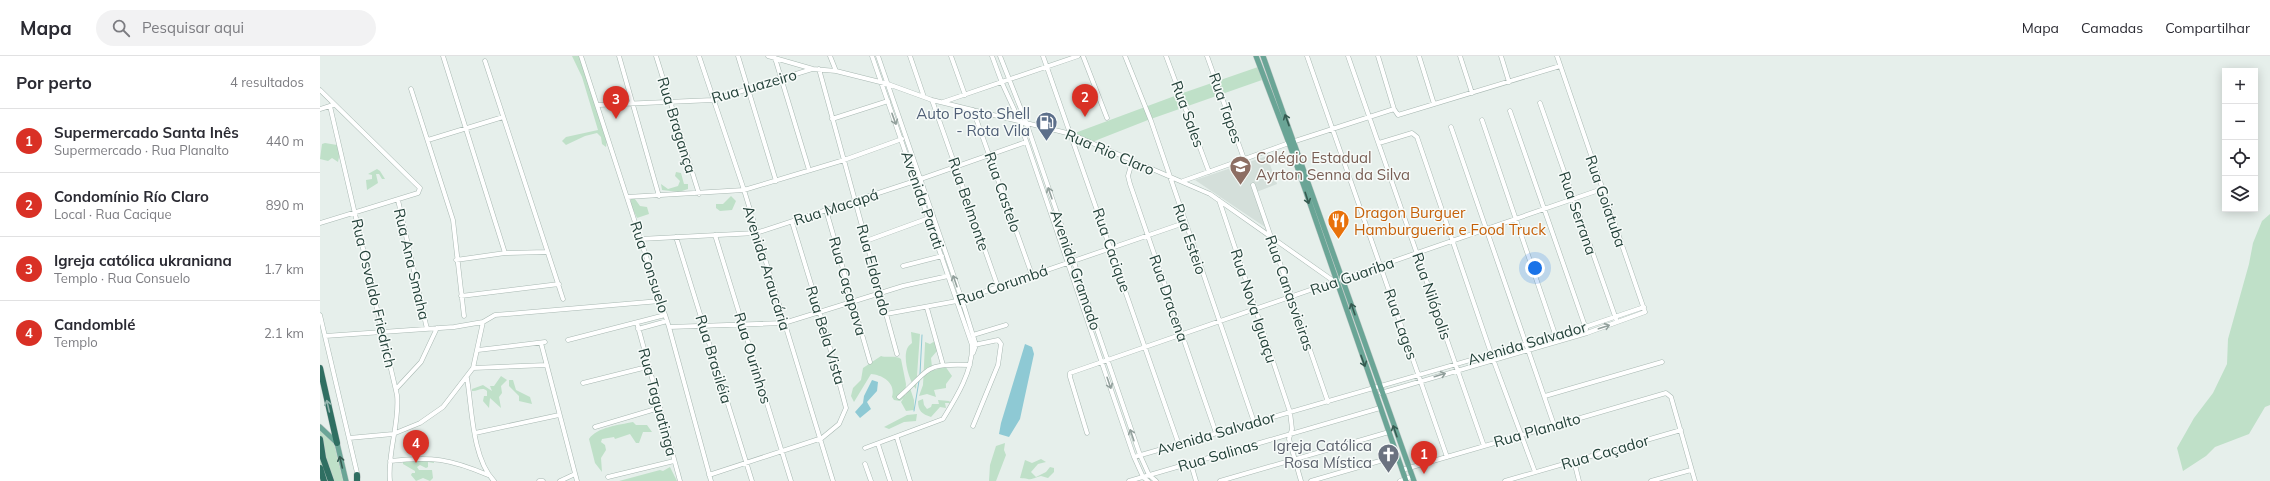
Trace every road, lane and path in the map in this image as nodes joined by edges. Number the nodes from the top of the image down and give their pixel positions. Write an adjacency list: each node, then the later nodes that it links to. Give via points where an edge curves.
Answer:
1 (443, 56): 73 (street)
2 (581, 56): 59 (street, Rua Consuelo)
3 (619, 56): 56 (street)
4 (656, 56): 54 (street, Rua Bragança)
5 (699, 56): 49 (street, Avenida Araucária)
6 (738, 56): 45 (street)
7 (768, 56): 30 (street, Rua Rio Claro)
8 (830, 56): 36 (street)
9 (872, 56): 40 (street, Avenida Parati)
10 (878, 56): 42 (street, Avenida Parati)
11 (910, 56): 48 (street)
12 (951, 56): 47 (street)
13 (992, 56): 41 (street, Avenida Gramado)
14 (1000, 56): 38 (street, Avenida Gramado)
15 (1044, 56): 33 (street, Rua Cacique)
16 (1078, 56): 33 (street)
17 (1083, 56): 67 (street)
18 (1125, 56): 88 (street, Rua Esteio, via 1151,121)
19 (1166, 56): 87 (street, Rua Sales)
20 (1207, 56): 82 (street, Rua Tapes)
21 (1256, 56): 57 (main road)
22 (1263, 56): 51 (main road)
23 (1307, 56): 74 (street, Rua Lages)
24 (1348, 56): 66 (street, Rua Nilópolis)
25 (1378, 56): 62 (street)
26 (1419, 56): 58 (street)
27 (1460, 56): 46 (street)
28 (1501, 56): 39 (street)
29 (1557, 56): 32 (street, Rua Goiatuba)
30 (776, 58): 34 (street, Rua Rio Claro); 37 (street)
31 (485, 61): 65 (street)
32 (1560, 66): 39 (street); 94 (street, Rua Goiatuba)
33 (1047, 67): 38 (street); 75 (street, Rua Cacique)
34 (814, 69): 35 (street, Rua Rio Claro); 37 (street, Rua Juazeiro)
35 (819, 69): 36 (street, Rua Rio Claro); 68 (street, Rua Eldorado)
36 (836, 71): 40 (street, Rua Rio Claro)
37 (782, 79): 45 (street, Rua Juazeiro); 86 (street)
38 (1009, 80): 41 (street); 71 (street, Avenida Gramado)
39 (1509, 82): 46 (street)
40 (882, 83): 42 (street, Rua Rio Claro); 52 (street, Avenida Parati)
41 (1002, 83): 47 (street); 69 (street, Avenida Gramado)
42 (888, 84): 48 (street, Rua Rio Claro); 89 (street, Avenida Parati)
43 (411, 88): 77 (street)
44 (320, 90): 60 (street)
45 (748, 90): 49 (street, Rua Juazeiro); 90 (street)
46 (1472, 93): 58 (street)
47 (964, 95): 53 (street)
48 (924, 97): 50 (street, Rua Rio Claro)
49 (713, 100): 54 (street, Rua Juazeiro); 95 (street, Avenida Araucária)
50 (932, 100): 53 (street, Rua Rio Claro); 85 (street, Rua Belmonte)
51 (1280, 101): 57 (main road); 79 (main road, one-way to 51)
52 (888, 102): 68 (street); 76 (street, Avenida Parati, one-way to 76)
53 (943, 102): 63 (street, Rua Rio Claro)
54 (670, 103): 56 (street, Rua Juazeiro); 96 (street, Rua Bragança)
55 (1540, 103): 99 (street, Rua Serrana)
56 (633, 104): 59 (street, Rua Juazeiro); 97 (street)
57 (1274, 104): 79 (main road)
58 (1434, 104): 62 (street, via 1398,115)
59 (598, 105): 98 (street, Rua Consuelo)
60 (332, 106): 61 (street); 100 (street, via 420,188 418,193); 105 (street, Rua Osvaldo Friedrich)
61 (320, 109)
62 (1394, 109): 66 (street)
63 (973, 110): 69 (street, Rua Rio Claro); 81 (street, Rua Castelo)
64 (1510, 110): 104 (street)
65 (503, 117): 73 (street); 121 (street)
66 (1370, 117): 74 (street); 80 (street, Rua Nilópolis)
67 (1107, 118)
68 (832, 119): 83 (street, Rua Eldorado)
69 (1019, 120): 71 (street, Rua Rio Claro); 78 (street, Avenida Gramado)
70 (1482, 120): 107 (street)
71 (1026, 122): 75 (street, Rua Rio Claro); 126 (street, Avenida Gramado, one-way to 71)
72 (1451, 127): 111 (street)
73 (464, 128): 77 (street); 122 (street)
74 (1333, 128): 79 (street); 129 (street, Rua Lages)
75 (1071, 134): 84 (street, Rua Rio Claro); 120 (street, Rua Cacique)
76 (902, 139): 83 (street); 91 (street, Avenida Parati)
77 (428, 140): 125 (street, via 453,220)
78 (1026, 142): 81 (street, Rua Macapá); 127 (street, Avenida Gramado)
79 (1292, 142): 82 (street); 132 (main road); 133 (main road, one-way to 133)
80 (1379, 142): 119 (street, via 1412,133 1417,136); 123 (street, Rua Nilópolis)
81 (990, 154): 85 (street, Rua Macapá); 130 (street, Rua Castelo)
82 (1244, 159): 87 (street)
83 (844, 160): 86 (street); 102 (street, Rua Eldorado)
84 (1132, 162): 88 (street, Rua Rio Claro); 114 (street, Rua Dracena, via 1128,179)
85 (956, 166): 89 (street, Rua Macapá); 135 (street, Rua Belmonte)
86 (809, 170): 90 (street)
87 (1209, 172): 92 (street)
88 (1169, 177): 92 (street, Rua Rio Claro); 110 (street, Rua Esteio)
89 (921, 179): 91 (street, Rua Macapá); 140 (street, Avenida Parati, one-way to 89)
90 (776, 181): 95 (street)
91 (915, 181): 102 (street, Rua Macapá); 106 (street, Avenida Parati)
92 (1182, 182): 101 (street, Rua Rio Claro)
93 (1254, 185): 115 (street, Rua Canasvieiras)
94 (1602, 189): 99 (street, Rua Guariba); 144 (street, Rua Goiatuba)
95 (744, 190): 96 (street); 112 (street, Avenida Araucária)
96 (698, 194): 97 (street)
97 (659, 196): 98 (street)
98 (627, 197): 117 (street, Rua Consuelo)
99 (1573, 199): 104 (street, Rua Guariba); 152 (street, Rua Serrana)
100 (398, 200): 105 (street); 165 (street, Rua Ana Smaha)
101 (1219, 200): 115 (street, Rua Rio Claro); 146 (street, Rua Nova Iguaçu)
102 (856, 201): 103 (street, Rua Macapá); 118 (street, Rua Eldorado)
103 (826, 210): 108 (street, Rua Macapá); 142 (street, Rua Caçapava)
104 (1544, 210): 107 (street, Rua Guariba); 163 (street)
105 (355, 213): 109 (street); 167 (street, Rua Osvaldo Friedrich)
106 (929, 218): 118 (street); 124 (street, Avenida Parati)
107 (1516, 219): 111 (street, Rua Guariba); 171 (street)
108 (792, 222): 112 (street, Rua Macapá); 147 (street, Rua Bela Vista)
109 (320, 223)
110 (1184, 223): 114 (street, Rua Corumbá); 155 (street, Rua Esteio)
111 (1486, 229): 119 (street, Rua Guariba); 175 (street)
112 (756, 233): 113 (street, Rua Macapá); 157 (street, Avenida Araucária)
113 (715, 235): 116 (street, Rua Macapá); 161 (street, Rua Ourinhos)
114 (1147, 235): 120 (street, Rua Corumbá); 169 (street, Rua Dracena)
115 (1270, 235): 133 (street, Rua Rio Claro); 138 (street, Rua Canasvieiras)
116 (676, 237): 117 (street, Rua Macapá); 160 (street, Rua Brasiléia)
117 (640, 239): 141 (street, Rua Consuelo)
118 (866, 241): 136 (street, Rua Eldorado)
119 (1453, 241): 123 (street, Rua Guariba); 180 (street)
120 (1111, 248): 126 (street, Rua Corumbá); 177 (street, Rua Cacique)
121 (546, 252): 122 (street); 134 (street)
122 (505, 253): 125 (street)
123 (1416, 254): 129 (street, Rua Guariba); 187 (street, Rua Nilópolis)
124 (942, 256): 128 (street); 131 (street, Avenida Parati)
125 (456, 260): 137 (street)
126 (1074, 261): 127 (street, Rua Corumbá); 183 (street, Avenida Gramado)
127 (1068, 263): 130 (street, Rua Corumbá); 185 (street, Avenida Gramado)
128 (903, 266)
129 (1380, 266): 132 (street, Rua Guariba); 195 (street, Rua Lages)
130 (1032, 275): 135 (street, Rua Corumbá)
131 (948, 276): 136 (street); 143 (street, Avenida Parati)
132 (1342, 279): 133 (street, Rua Guariba); 199 (main road, one-way to 132)
133 (1335, 282): 138 (street, Rua Guariba); 201 (main road, one-way to 201)
134 (559, 284): 137 (street); 139 (street)
135 (998, 286): 140 (street, Rua Corumbá)
136 (880, 293): 142 (street); 148 (street, Rua Eldorado)
137 (461, 296): 151 (street)
138 (1291, 297): 146 (street, Rua Guariba); 206 (street, Rua Canasvieiras)
139 (563, 299)
140 (962, 300): 143 (street, Rua Corumbá); 170 (street, Avenida Parati)
141 (660, 301): 150 (street, Rua Consuelo); 154 (street, via 495,315)
142 (853, 301): 147 (street); 184 (street, Rua Caçapava)
143 (957, 301): 145 (street, Rua Corumbá); 176 (street, Avenida Parati)
144 (1644, 307): 152 (street, Avenida Salvador); 158 (street, Avenida Salvador, via 1644,313)
145 (927, 308): 148 (street, Rua Corumbá); 189 (street)
146 (1255, 309): 155 (street, Rua Guariba); 209 (street, Rua Nova Iguaçu)
147 (820, 312): 157 (street); 227 (street, Rua Bela Vista, via 846,405 839,424 831,433)
148 (886, 314): 181 (street, Rua Eldorado)
149 (320, 315): 172 (street)
150 (665, 315): 153 (street, Rua Consuelo); 156 (street)
151 (464, 316)
152 (1615, 317): 158 (street, Rua Serrana); 163 (street, Avenida Salvador)
153 (667, 321): 162 (street, Rua Consuelo); 166 (street)
154 (483, 322): 164 (street); 179 (street)
155 (1218, 322): 169 (street, Rua Guariba); 211 (street, Rua Esteio)
156 (637, 323): 166 (street, Rua Taguatinga); 173 (street)
157 (784, 323): 161 (street); 227 (street, Avenida Araucária)
158 (1617, 323): 168 (street, Avenida Salvador, one-way to 158)
159 (1006, 325): 170 (street)
160 (703, 326): 161 (street); 162 (street); 242 (street, Rua Brasiléia)
161 (743, 326): 233 (street, Rua Ourinhos)
162 (669, 327): 251 (street, Rua Consuelo)
163 (1585, 327): 168 (street); 171 (street, Avenida Salvador)
164 (437, 328): 165 (street); 200 (street, via 421,362)
165 (427, 329): 167 (street)
166 (638, 329): 191 (street, Rua Taguatinga)
167 (383, 332): 172 (street); 200 (street, Rua Osvaldo Friedrich)
168 (1587, 332): 174 (street, Avenida Salvador)
169 (1182, 334): 177 (street, Rua Guariba); 220 (street, Rua Dracena)
170 (973, 335): 176 (street, Avenida Parati)
171 (1556, 335): 174 (street); 175 (street, Avenida Salvador)
172 (326, 336): 224 (street)
173 (568, 340)
174 (1557, 341): 178 (street, Avenida Salvador)
175 (1525, 343): 178 (street); 180 (street, Avenida Salvador)
176 (974, 345): 190 (street); 213 (street, via 998,340 1001,344 998,365)
177 (1145, 347): 183 (street, Rua Guariba); 230 (street, Rua Cacique)
178 (1527, 349): 182 (street, Avenida Salvador); 204 (street)
179 (478, 350): 188 (street, via 543,343); 193 (street)
180 (1492, 353): 182 (street); 187 (street, Avenida Salvador)
181 (897, 354)
182 (1493, 359): 194 (street, Avenida Salvador); 223 (street)
183 (1107, 360): 185 (street, Rua Guariba); 234 (street, Avenida Gramado, one-way to 183)
184 (870, 362)
185 (1102, 362): 217 (street, Rua Guariba, via 1069,374); 237 (street, Avenida Gramado, one-way to 237)
186 (1662, 362): 204 (street)
187 (1456, 364): 194 (street, Rua Nilópolis); 195 (street, Avenida Salvador)
188 (547, 365): 193 (street); 210 (street)
189 (943, 365): 190 (street); 205 (street, via 933,366 927,370)
190 (970, 365): 225 (street, via 943,419)
191 (647, 367): 198 (street); 207 (street, Rua Taguatinga)
192 (320, 368): 228 (highway, one-way to 192)
193 (473, 368): 196 (street)
194 (1458, 370): 197 (street, Avenida Salvador, one-way to 194); 231 (street, Rua Nilópolis)
195 (1419, 375): 197 (street, Rua Lages); 199 (street, Avenida Salvador)
196 (467, 378): 219 (street); 221 (street, via 443,407 430,417 411,428)
197 (1421, 381): 202 (street, Avenida Salvador); 236 (street, Rua Lages)
198 (583, 383)
199 (1380, 387): 201 (street, Avenida Salvador); 202 (main road)
200 (396, 389): 221 (street, Rua Osvaldo Friedrich, via 398,412)
201 (1373, 389): 203 (main road); 206 (street, Avenida Salvador)
202 (1382, 393): 203 (street, Avenida Salvador); 246 (main road, one-way to 202)
203 (1375, 395): 208 (main road)
204 (1545, 396): 212 (street)
205 (899, 397)
206 (1328, 402): 209 (street, Avenida Salvador)
207 (659, 408): 215 (street); 240 (street, Rua Taguatinga)
208 (1380, 408): 218 (main road); 222 (street, Rua Salinas)
209 (1290, 412): 211 (street, Avenida Salvador); 222 (street, Rua Nova Iguaçu)
210 (559, 415): 219 (street); 250 (street)
211 (1254, 422): 220 (street, Avenida Salvador)
212 (1554, 425): 216 (street, Rua Planalto, via 1666,393 1671,397); 223 (street, Rua Planalto)
213 (973, 426)
214 (320, 427): 228 (main road)
215 (595, 427)
216 (1681, 430): 241 (street, Rua Caçador); 248 (street)
217 (1087, 432)
218 (1389, 432): 235 (main road); 238 (street)
219 (475, 433): 252 (street)
220 (1216, 433): 230 (street, Avenida Salvador)
221 (393, 434): 224 (street); 239 (street, Rua Osvaldo Friedrich)
222 (1291, 434): 238 (street, Rua Nova Iguaçu, via 1289,439); 244 (street, Rua Salinas)
223 (1521, 435): 231 (street, Rua Planalto); 249 (street)
224 (349, 438): 256 (street)
225 (897, 438): 229 (street); 274 (street)
226 (320, 439): 260 (highway)
227 (819, 440): 233 (street, Rua Bela Vista); 258 (street, Avenida Araucária)
228 (337, 444): 261 (main road, one-way to 228)
229 (878, 444): 232 (street); 273 (street)
230 (1179, 445): 234 (street, Avenida Salvador)
231 (1484, 446): 236 (street, Rua Planalto)
232 (865, 448)
233 (781, 451): 242 (street, Rua Bela Vista); 271 (street, Rua Ourinhos)
234 (1140, 456): 237 (street, Avenida Salvador); 253 (street, Avenida Gramado)
235 (1397, 456): 247 (main road); 281 (street)
236 (1447, 456): 246 (street, Rua Planalto)
237 (1134, 457): 255 (street, Avenida Gramado)
238 (1295, 460): 279 (street); 280 (street, Rua Nova Iguaçu)
239 (390, 461): 252 (street, via 430,458 448,460); 262 (street, Rua Osvaldo Friedrich)
240 (674, 461): 254 (street); 268 (street, Rua Taguatinga)
241 (1574, 461): 249 (street, Rua Caçador); 284 (street)
242 (746, 463): 251 (street, Rua Bela Vista); 270 (street, Rua Brasiléia)
243 (865, 464): 272 (street)
244 (1191, 464): 253 (street, Rua Salinas); 278 (street)
245 (320, 468): 259 (highway)
246 (1408, 468): 247 (street, Rua Planalto); 257 (main road)
247 (1402, 470): 282 (main road)
248 (1691, 470): 285 (street); 286 (street)
249 (1535, 472): 283 (street, Rua Caçador)
250 (575, 474): 266 (street); 267 (street)
251 (709, 474): 269 (street, Rua Consuelo)
252 (488, 475): 263 (street)
253 (1149, 475): 255 (street, Rua Salinas); 277 (street, Avenida Gramado)
254 (608, 477)
255 (1143, 477): 275 (street); 276 (street, Avenida Gramado)
256 (358, 479)
257 (1412, 479): 282 (street)
258 (831, 480)
259 (324, 481)
260 (331, 481)
261 (346, 481)
262 (390, 481)
263 (494, 481)
264 (539, 481): 265 (street)
265 (543, 481)
266 (560, 481)
267 (577, 481)
268 (680, 481)
269 (711, 481)
270 (752, 481)
271 (791, 481)
272 (871, 481)
273 (890, 481)
274 (910, 481)
275 (1129, 481)
276 (1148, 481)
277 (1156, 481)
278 (1196, 481)
279 (1220, 481)
280 (1301, 481)
281 (1311, 481)
282 (1404, 481)
283 (1505, 481)
284 (1579, 481)
285 (1651, 481)
286 (1695, 481)

